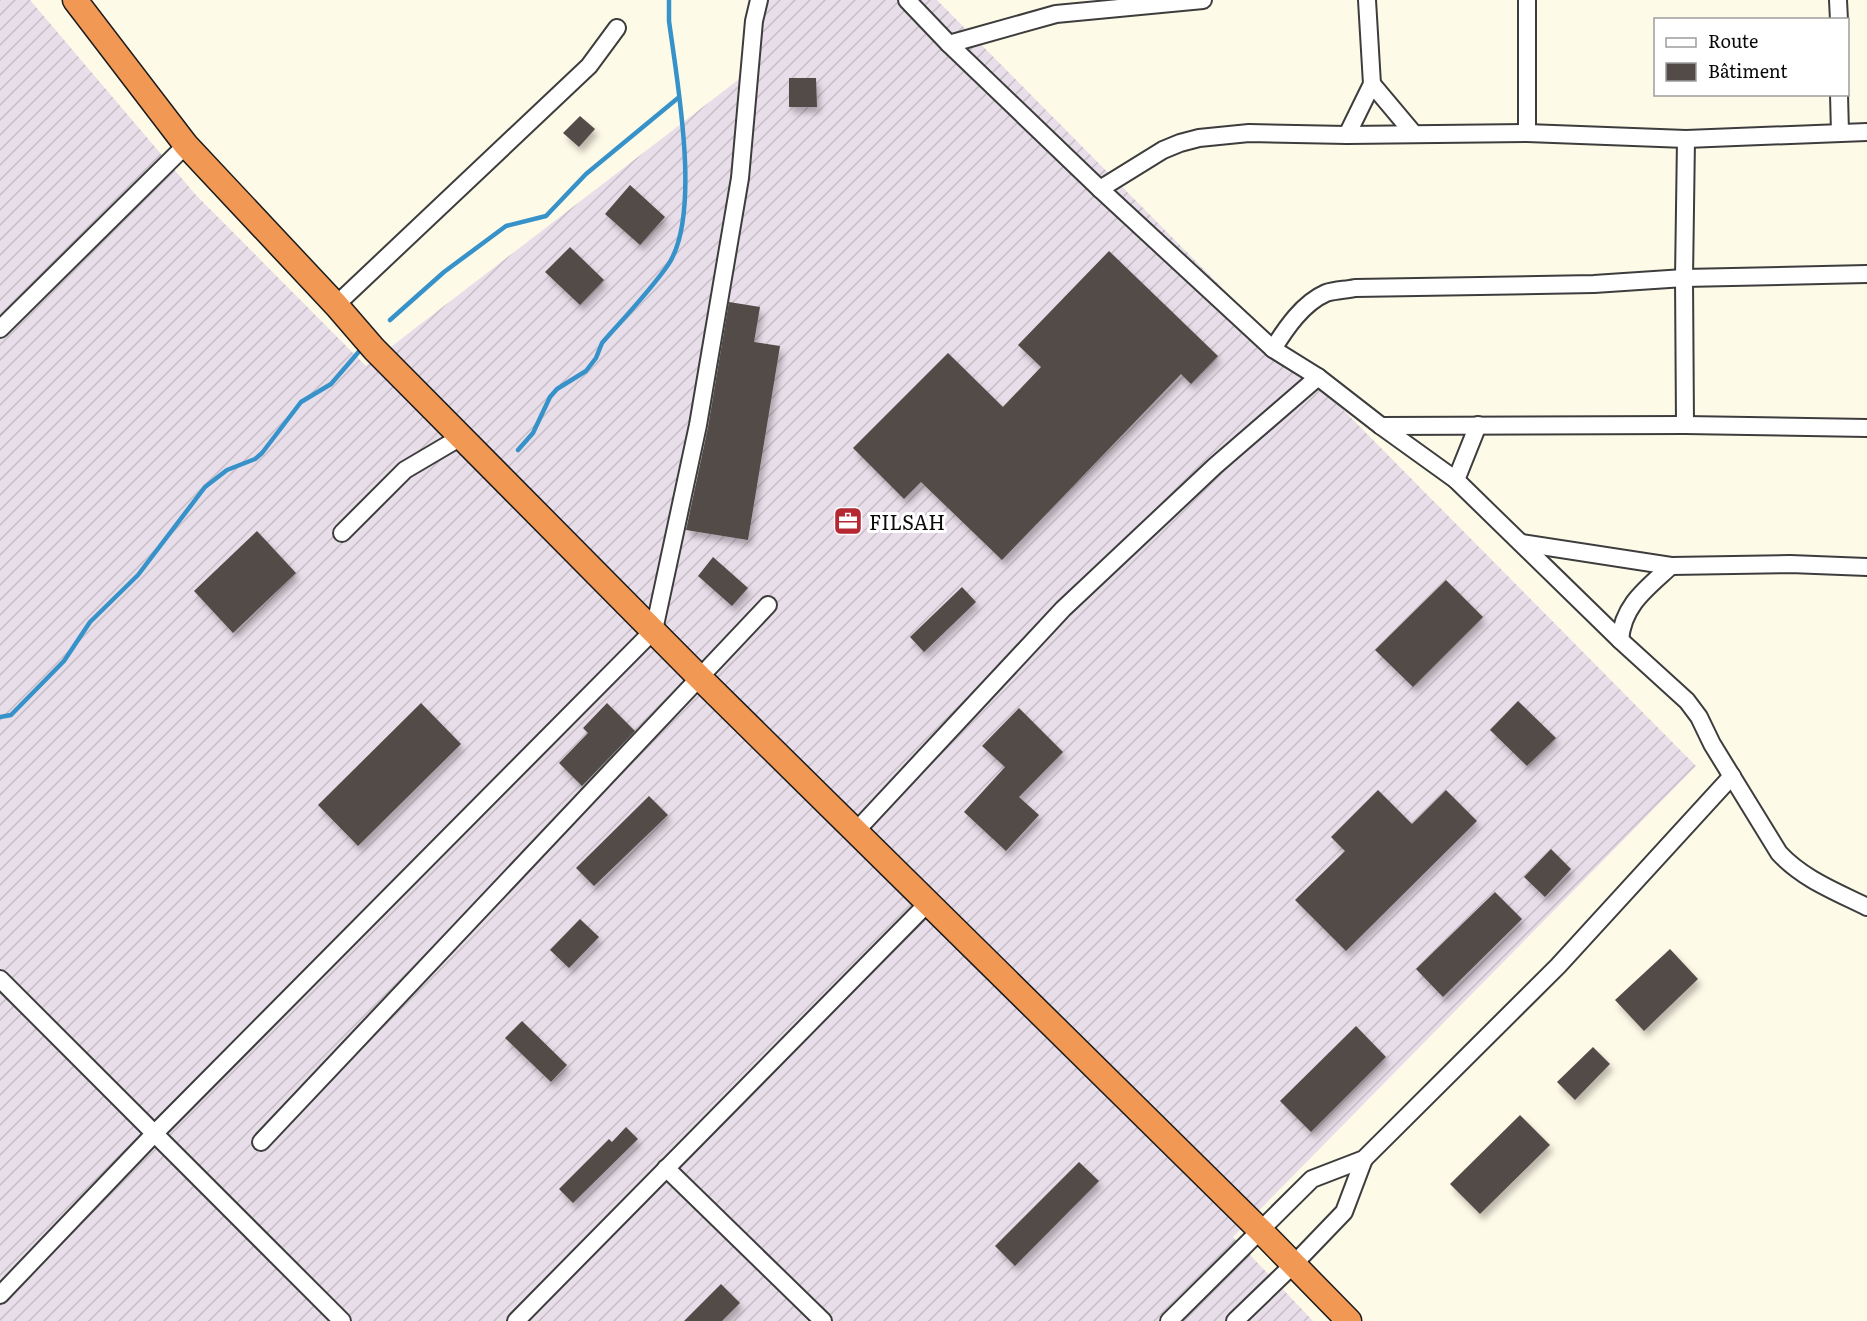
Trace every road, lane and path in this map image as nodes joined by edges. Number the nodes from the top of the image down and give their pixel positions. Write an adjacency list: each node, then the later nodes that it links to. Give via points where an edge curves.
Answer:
1 (75, 0): 19 (highway)
2 (759, 0): 38 (street, via 734,214 698,425)
3 (907, 0): 10 (street)
4 (1203, 0): 10 (street, via 1056,14)
5 (1367, 0): 11 (street)
6 (1527, 0): 14 (street)
7 (1838, 0): 8 (street)
8 (1839, 18)
9 (617, 28): 23 (street, via 589,66)
10 (949, 44): 20 (street)
11 (1372, 84): 16 (street); 17 (street)
12 (1839, 96): 15 (street)
13 (1867, 132): 15 (street)
14 (1527, 133): 16 (street); 18 (street)
15 (1840, 133): 18 (street)
16 (1414, 134): 17 (street)
17 (1347, 135): 20 (street, via 1248,133 1199,138 1163,150)
18 (1686, 139): 22 (street)
19 (186, 145): 23 (highway); 24 (street)
20 (1100, 189): 25 (street)
21 (1867, 274): 22 (street)
22 (1684, 278): 25 (street, via 1594,284 1365,288 1327,293 1306,307); 28 (street)
23 (336, 305): 31 (highway)
24 (0, 329)
25 (1273, 349): 26 (street)
26 (1318, 377): 29 (street); 42 (street, via 1215,466 1063,609)
27 (1478, 425): 28 (street); 29 (street); 32 (street)
28 (1685, 425): 30 (street)
29 (1381, 426): 32 (street)
30 (1867, 428)
31 (461, 437): 33 (street, via 405,470); 38 (highway)
32 (1456, 480): 34 (street)
33 (342, 533)
34 (1522, 543): 35 (street); 39 (street)
35 (1671, 566): 36 (street); 39 (street, via 1629,608 1621,625)
36 (1867, 567)
37 (768, 605): 40 (street)
38 (654, 630): 40 (highway); 46 (street)
39 (1620, 640): 41 (street, via 1694,708)
40 (699, 677): 42 (highway); 47 (street)
41 (1732, 776): 44 (street, via 1779,853 1792,867); 48 (street, via 1558,966)
42 (856, 831): 43 (highway)
43 (927, 904): 49 (street); 50 (highway)
44 (1867, 907)
45 (0, 979): 46 (street)
46 (155, 1133): 52 (street); 53 (street)
47 (261, 1142)
48 (1364, 1160): 50 (street, via 1312,1179); 51 (street, via 1344,1212)
49 (666, 1168): 54 (street); 55 (street)
50 (1260, 1230): 51 (highway); 56 (street)
51 (1294, 1264): 57 (street); 58 (highway)
52 (0, 1295)
53 (342, 1321)
54 (516, 1321)
55 (823, 1321)
56 (1169, 1321)
57 (1235, 1321)
58 (1349, 1321)

